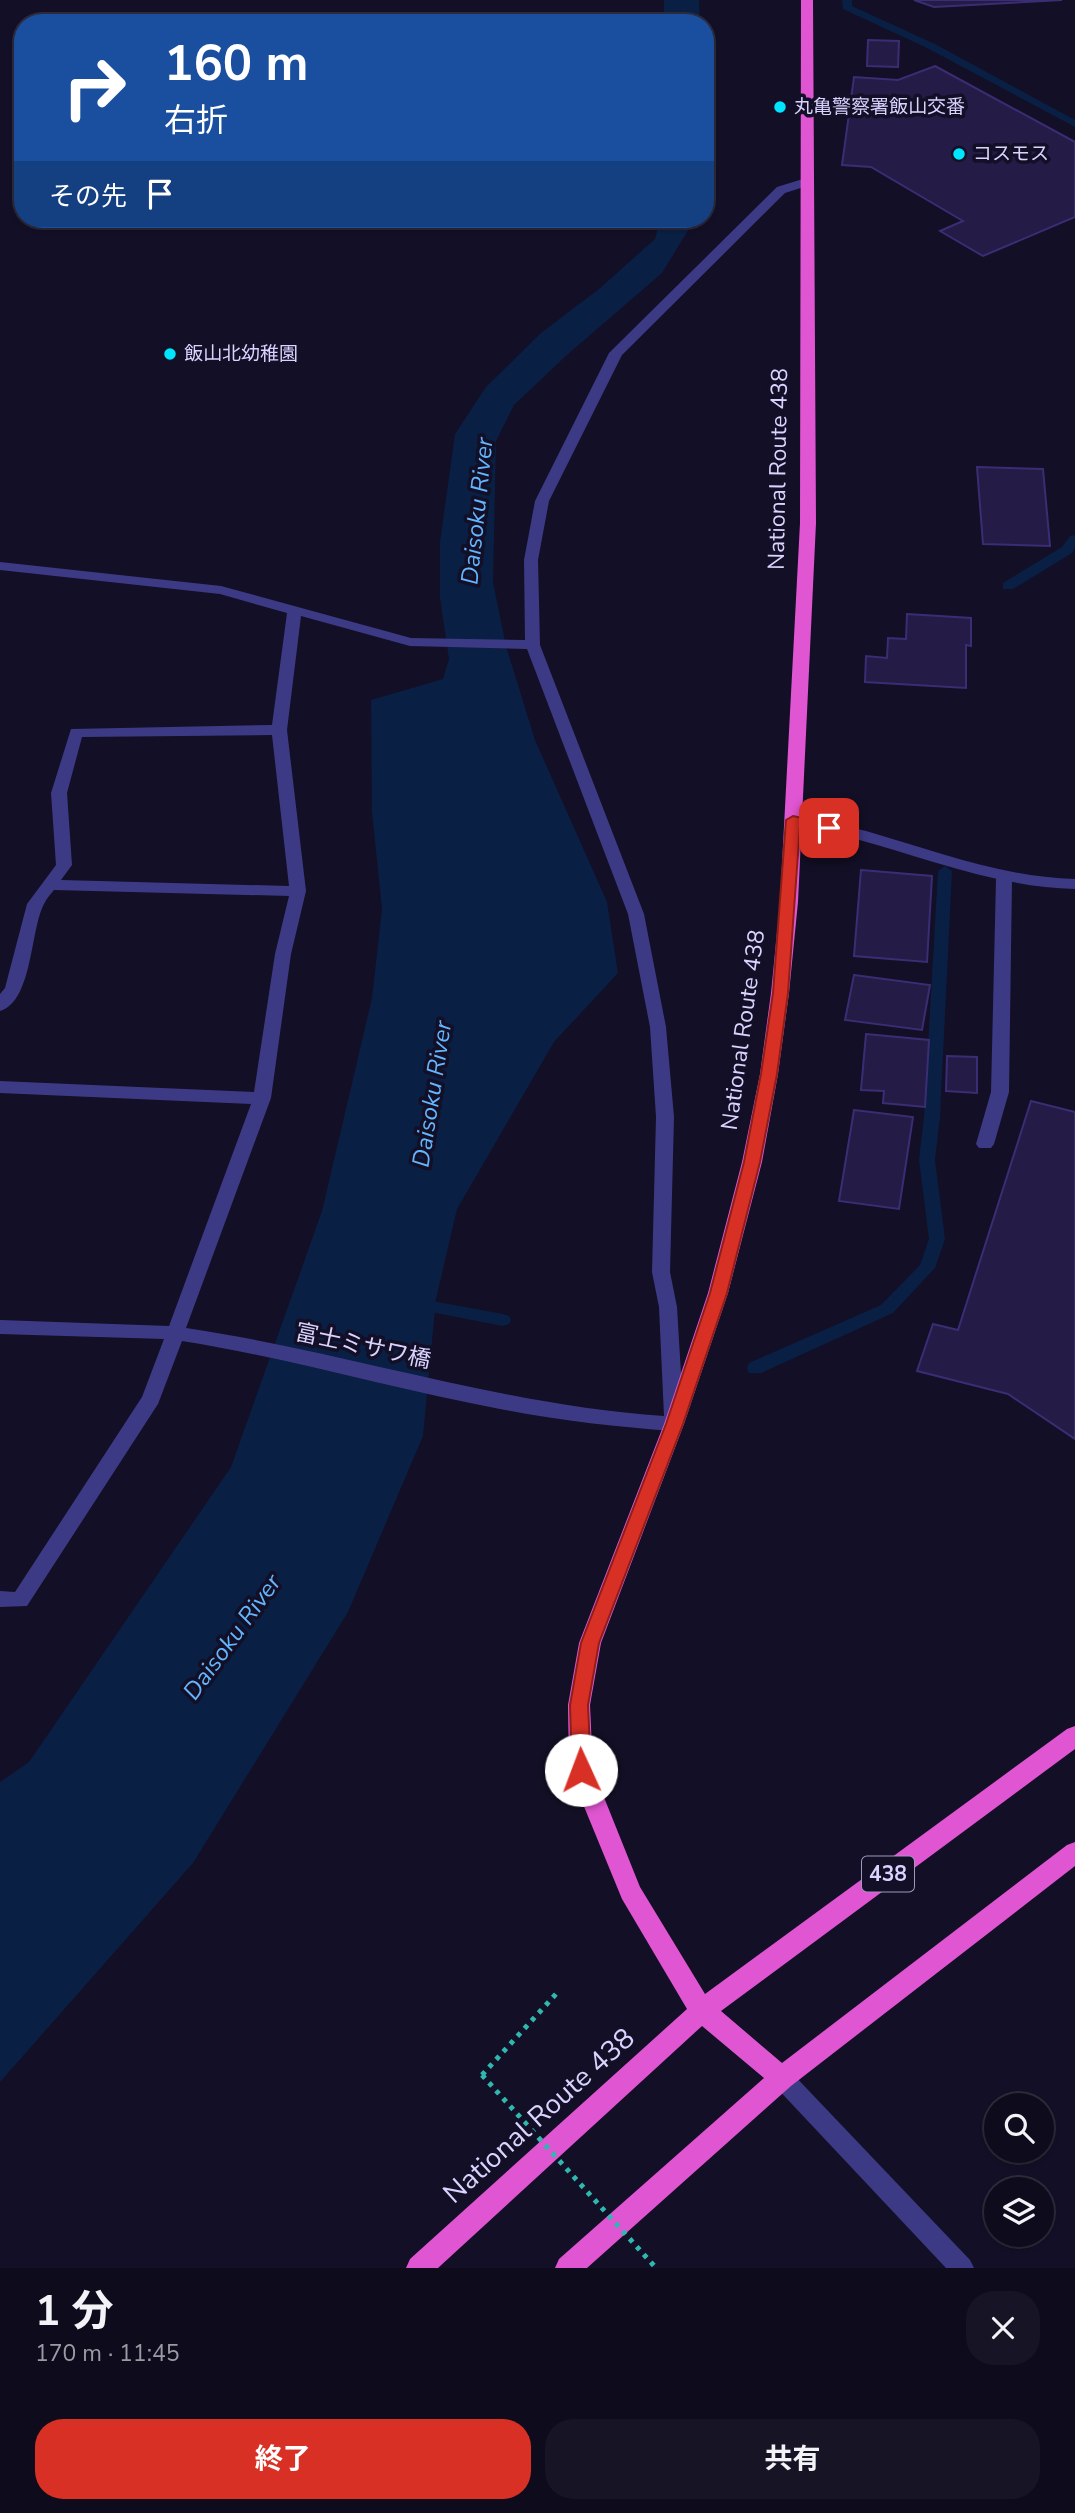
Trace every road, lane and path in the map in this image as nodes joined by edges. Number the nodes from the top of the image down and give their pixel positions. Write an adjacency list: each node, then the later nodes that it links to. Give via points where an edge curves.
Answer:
1 (807, 0): 2 (highway, National Route 438)
2 (806, 182): 5 (street, via 781,190 616,353 542,501 531,560); 7 (highway, National Route 438, via 808,523)
3 (0, 566): 4 (street, via 221,590)
4 (294, 612): 5 (street, via 410,642); 6 (street)
5 (525, 644): 18 (street, via 636,914 658,1027 665,1117 661,1272 668,1307)
6 (279, 730): 10 (street, via 76,732 59,793 64,865); 11 (street)
7 (793, 820): 8 (street, via 859,834); 18 (highway, National Route 438, via 780,993 752,1162 718,1293)
8 (1004, 879): 9 (street); 15 (street, via 1000,1092)
9 (1075, 884)
10 (49, 885): 11 (street); 12 (street, via 35,904 13,990)
11 (298, 891): 14 (street, via 283,954)
12 (0, 1005)
13 (0, 1087): 14 (street)
14 (262, 1098): 17 (street)
15 (985, 1144)
16 (0, 1327): 17 (street, 富士ミサワ橋)
17 (174, 1335): 18 (street, 富士ミサワ橋, via 513,1403 635,1423); 19 (street, via 151,1399 20,1600)
18 (674, 1424): 23 (highway, National Route 438, via 590,1643 579,1705 581,1770 630,1892)
19 (0, 1599)
20 (1075, 1736): 23 (highway, National Route 438 / 438)
21 (1075, 1852): 24 (highway)
22 (556, 1994): 27 (path, bridge, via 482,2075)
23 (702, 2011): 24 (highway, National Route 438); 25 (highway, National Route 438 / 438)
24 (782, 2078): 26 (highway); 28 (street)
25 (419, 2268)
26 (568, 2268)
27 (656, 2268)
28 (962, 2268)

